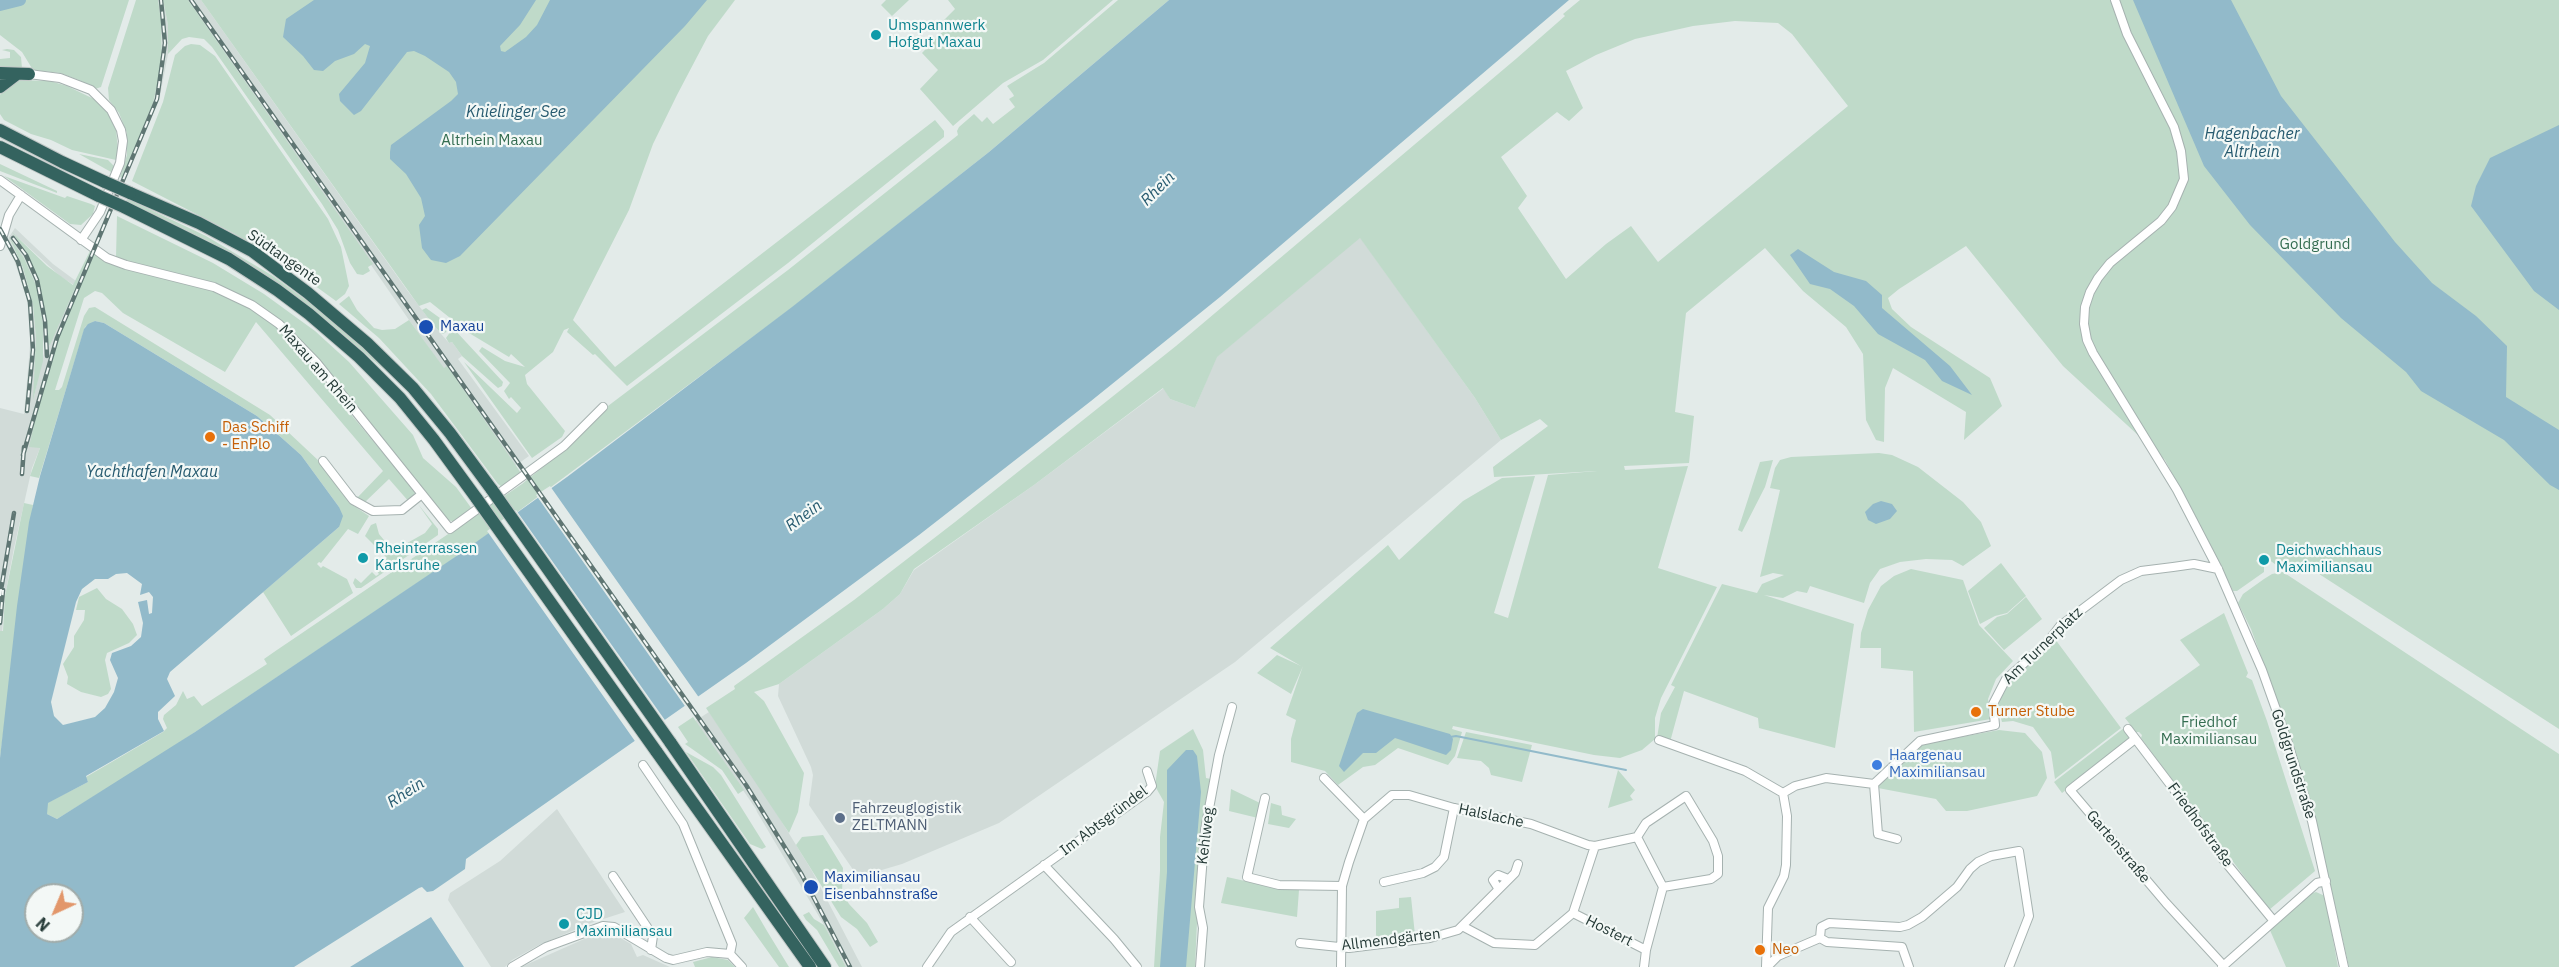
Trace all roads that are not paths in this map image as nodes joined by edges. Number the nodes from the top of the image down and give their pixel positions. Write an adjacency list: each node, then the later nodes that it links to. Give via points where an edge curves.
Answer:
1 (2115, 0): 16 (street, Goldgrundstraße, via 2127,34 2174,127 2184,179 2161,221 2110,263 2098,278 2090,292 2084,324 2093,353 2166,469)
2 (0, 73): 3 (highway)
3 (23, 74): 4 (highway); 11 (street, via 60,78 90,90 111,110 121,130 120,163 100,212)
4 (0, 87)
5 (0, 122): 7 (highway)
6 (0, 130): 7 (highway, Südtangente)
7 (23, 142): 54 (highway, Südtangente, bridge, via 252,251 316,299 413,388 492,490)
8 (0, 147): 53 (highway, Südtangente, bridge, via 229,259 317,321 400,398 477,499)
9 (0, 180): 10 (street, Maxau am Rhein)
10 (21, 195): 11 (street, Maxau am Rhein); 12 (street, via 9,215)
11 (81, 240): 15 (street, Maxau am Rhein, via 118,262 232,294 279,324 316,362)
12 (0, 246)
13 (603, 407): 15 (street, Maxau am Rhein, via 555,453 450,529)
14 (323, 460): 15 (street, via 353,500 373,511 402,510)
15 (422, 494)
16 (2218, 569): 24 (street, Am Turnerplatz, via 2194,564 2141,571 2121,580 2060,626 2047,643 2006,679 1993,704 1995,725 1920,741); 35 (street, Goldgrundstraße, via 2262,670 2287,740)
17 (1232, 706): 57 (street, Kehlweg, via 1205,830 1199,907 1203,928)
18 (2128, 729): 19 (street, Friedhofstraße)
19 (2135, 739): 41 (street, Friedhofstraße); 50 (street, Gartenstraße, via 2070,790)
20 (1659, 740): 25 (street, via 1745,771)
21 (643, 765): 48 (street, via 683,824 732,944)
22 (1148, 771): 33 (street, Im Abtsgründel, via 1152,786 1147,792)
23 (1323, 778): 28 (street)
24 (1874, 784): 25 (street, via 1826,778); 30 (street, via 1878,834)
25 (1783, 793): 60 (street, via 1787,816 1786,865 1768,908)
26 (1264, 798): 37 (street, via 1247,876 1279,885)
27 (1454, 808): 28 (street, Halslache, via 1396,794); 31 (street, Halslache, via 1531,824); 36 (street, via 1444,857 1435,867)
28 (1364, 819): 37 (street)
29 (1637, 837): 31 (street, Halslache); 38 (street); 38 (street, via 1646,823 1686,796 1713,840 1718,874 1711,879)
30 (1897, 839)
31 (1595, 846): 39 (street)
32 (1518, 864): 42 (street, via 1515,873)
33 (1044, 865): 40 (street); 56 (street)
34 (613, 876): 46 (street, via 653,936)
35 (2326, 881): 41 (street, via 2317,883); 63 (street, Goldgrundstraße)
36 (1384, 882)
37 (1342, 886): 45 (street)
38 (1663, 887): 47 (street)
39 (1573, 913): 42 (street, via 1535,945 1494,942); 47 (street, Hostert)
40 (970, 917): 49 (street); 55 (street, via 951,932)
41 (2273, 920): 50 (street)
42 (1464, 927): 45 (street, Allmendgärten, via 1430,938)
43 (1820, 938): 60 (street, via 1778,956); 61 (street, via 1827,942 1902,947); 62 (street, via 1821,927 1829,923 1908,925 1958,887 1978,862 2019,851 2029,916)
44 (1300, 943): 45 (street, Allmendgärten)
45 (1341, 948): 58 (street)
46 (651, 950): 48 (street, via 673,960 707,952); 51 (street, via 614,927 603,926 546,947)
47 (1646, 950): 59 (street)
48 (730, 954): 52 (street)
49 (1011, 962)
50 (2222, 966)
51 (512, 967)
52 (742, 967)
53 (810, 967)
54 (825, 967)
55 (927, 967)
56 (1137, 967)
57 (1200, 967)
58 (1341, 967)
59 (1644, 967)
60 (1767, 967)
61 (1909, 967)
62 (2009, 967)
63 (2344, 967)

